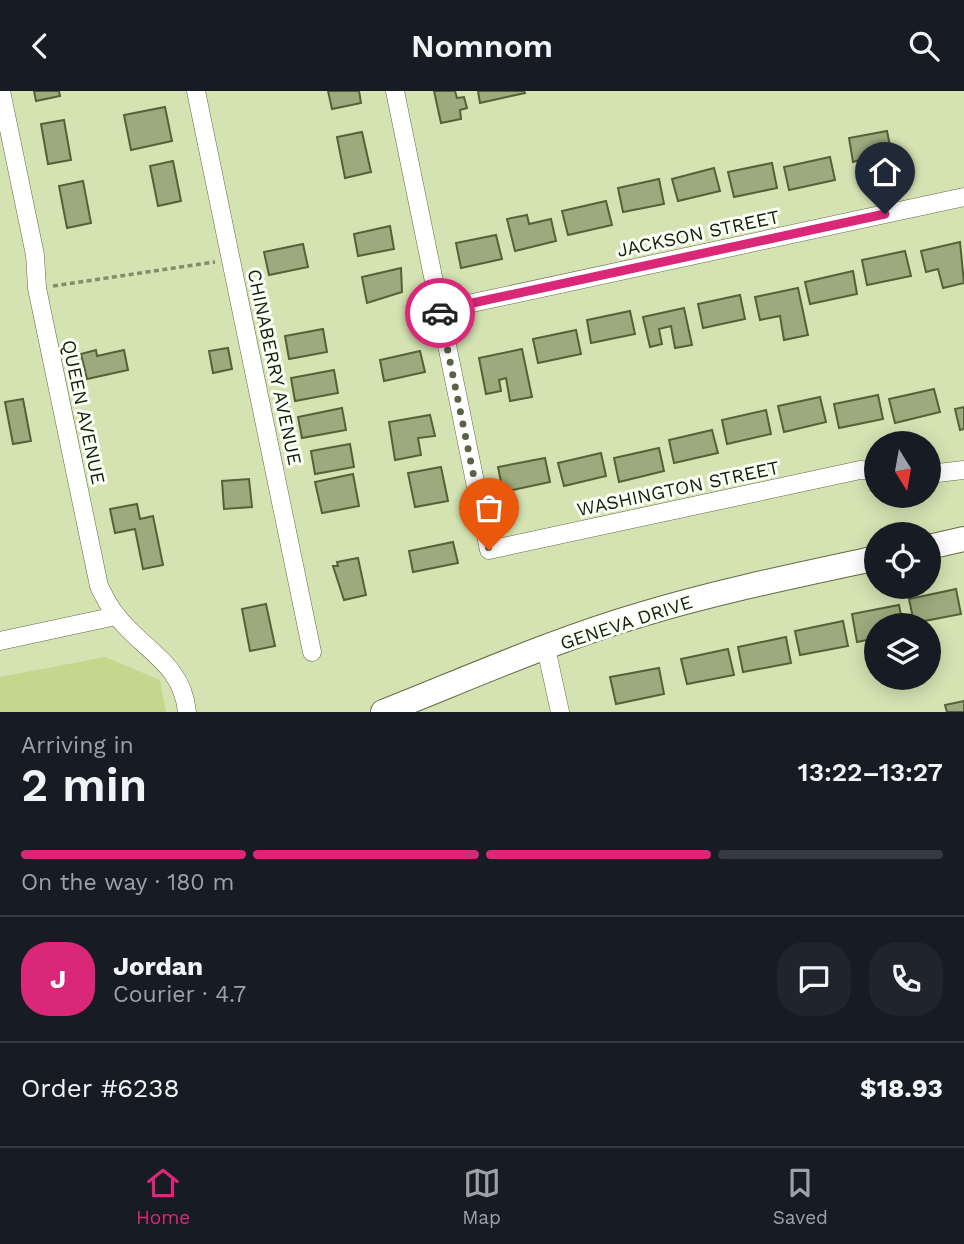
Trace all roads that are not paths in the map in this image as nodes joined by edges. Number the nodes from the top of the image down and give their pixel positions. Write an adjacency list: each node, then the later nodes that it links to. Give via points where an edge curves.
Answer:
1 (1, 91): 12 (street, QUEEN AVENUE, via 99,586)
2 (196, 91): 15 (street, CHINABERRY AVENUE)
3 (395, 91): 5 (street)
4 (964, 197): 5 (street, JACKSON STREET)
5 (440, 310): 6 (street, WASHINGTON STREET, via 489,550)
6 (864, 470)
7 (964, 470): 8 (street)
8 (942, 473)
9 (964, 539): 10 (main road)
10 (941, 544)
11 (864, 561): 14 (main road, GENEVA DRIVE, via 686,601)
12 (116, 616): 13 (street); 16 (street, QUEEN AVENUE, via 173,671 183,688)
13 (0, 641)
14 (546, 647): 17 (main road, GENEVA DRIVE); 18 (street)
15 (312, 652)
16 (187, 712)
17 (383, 712)
18 (560, 712)

